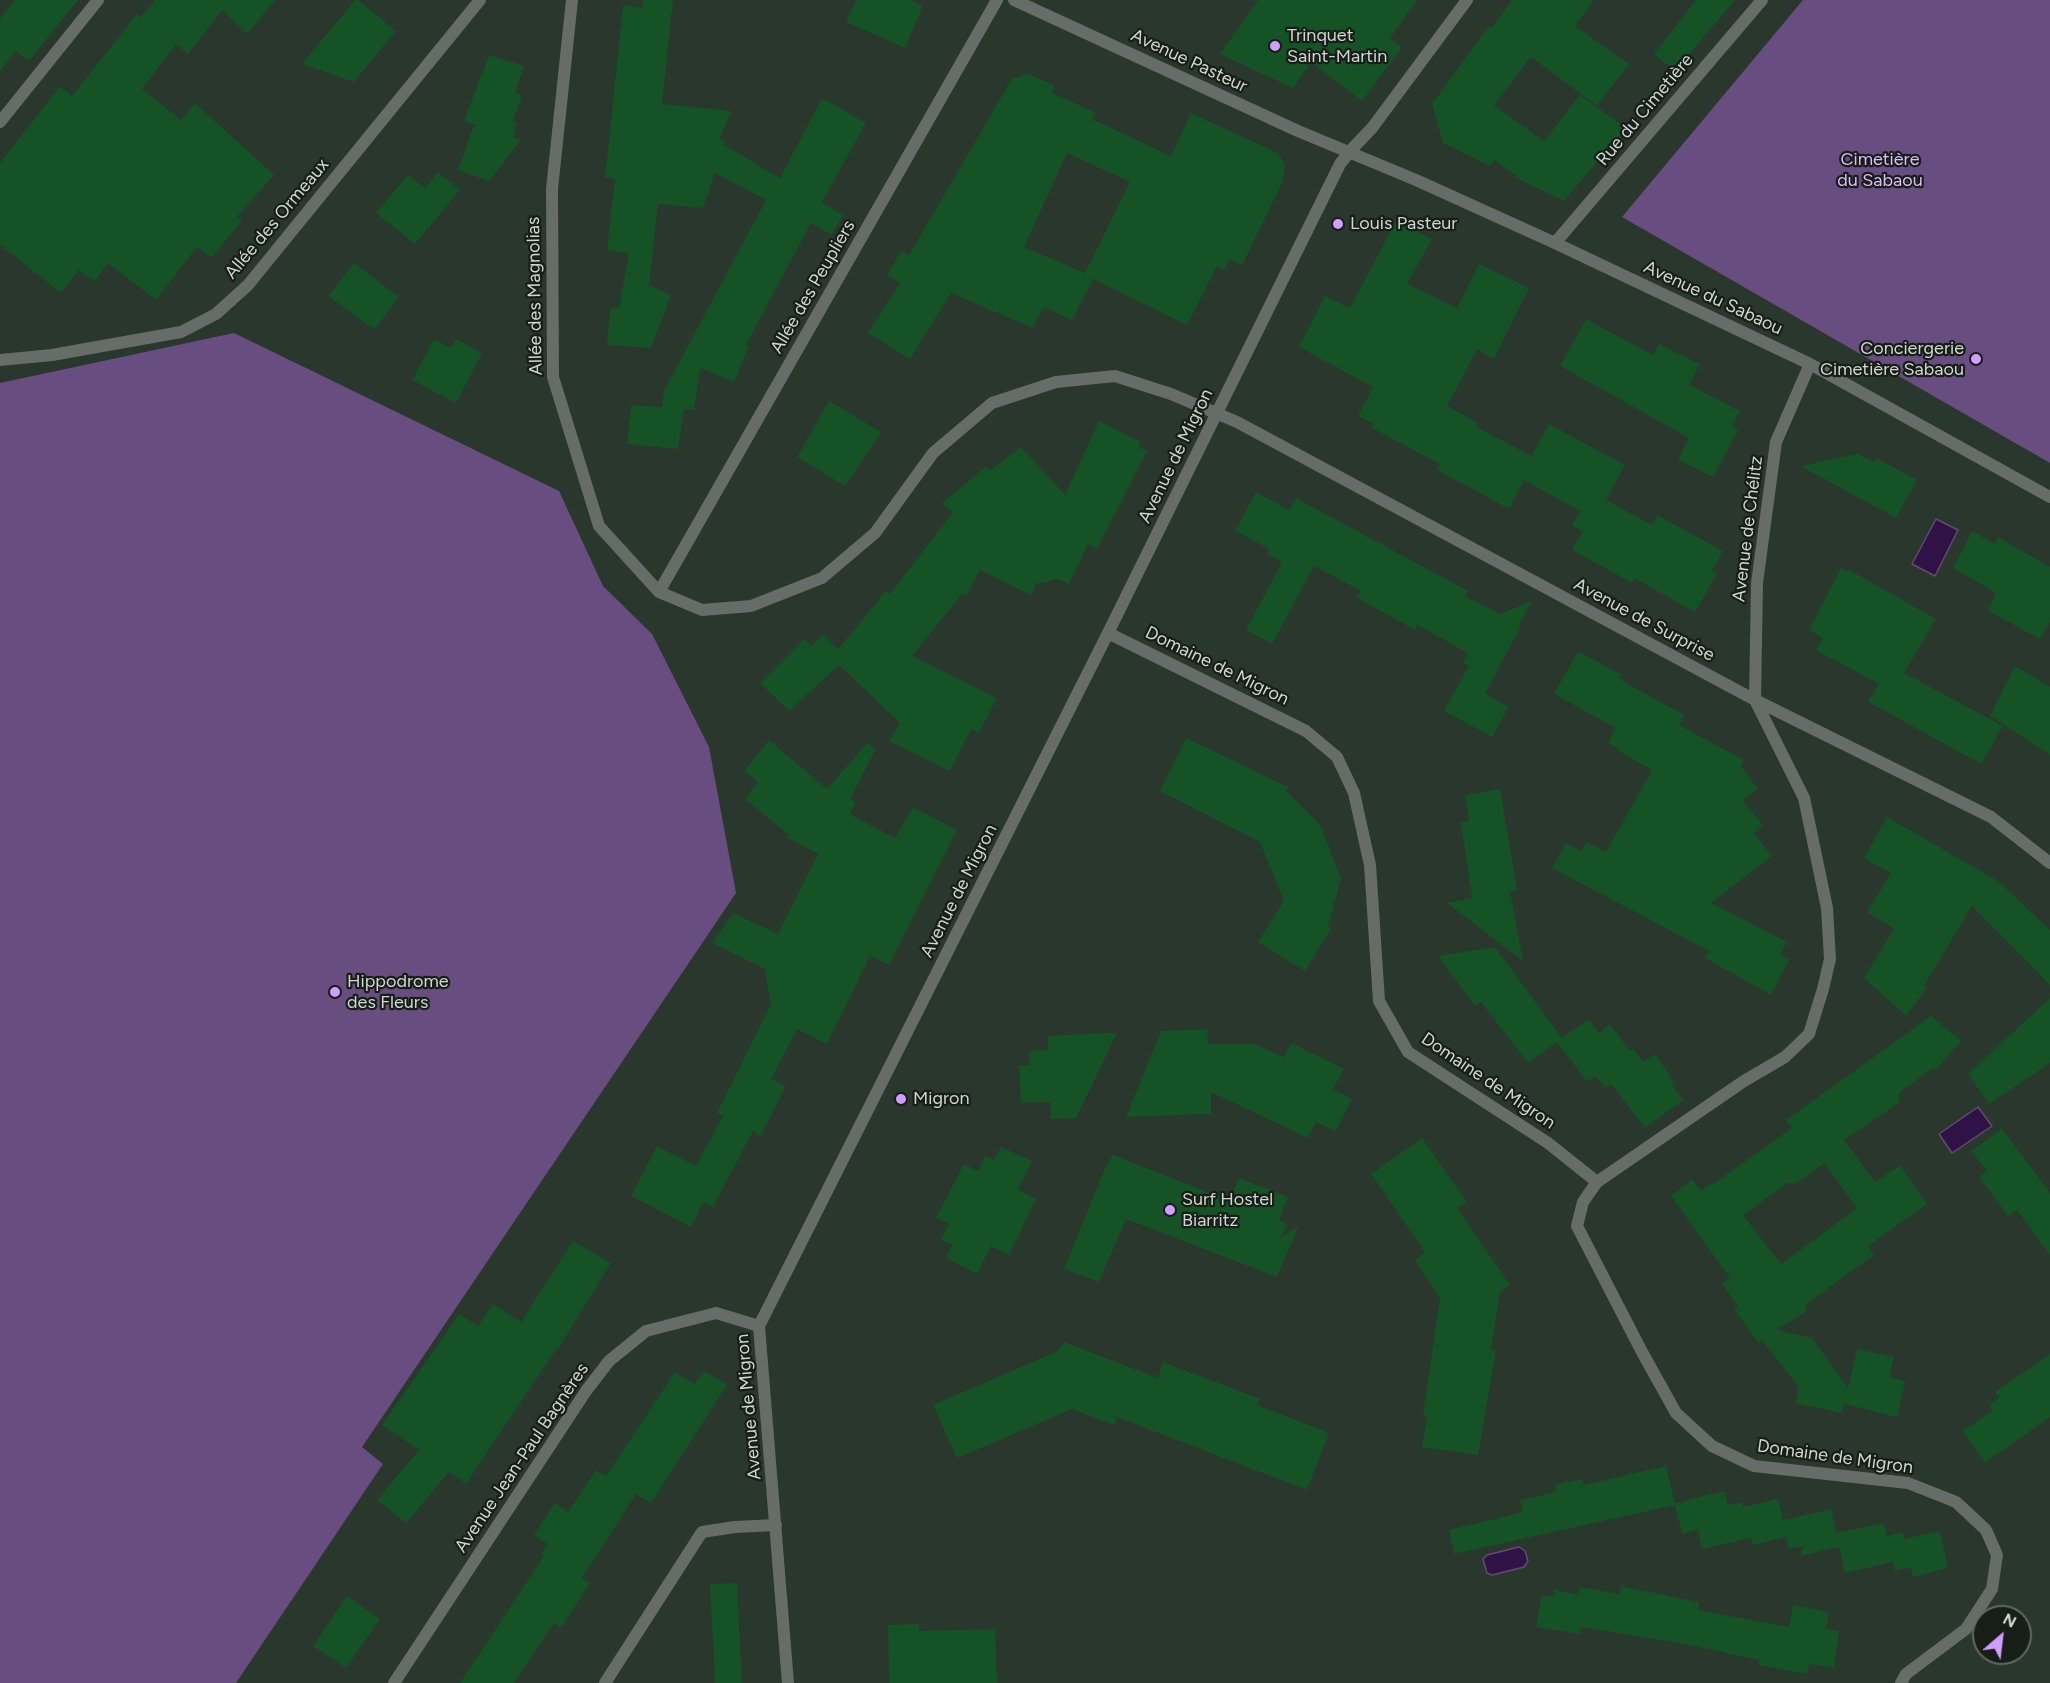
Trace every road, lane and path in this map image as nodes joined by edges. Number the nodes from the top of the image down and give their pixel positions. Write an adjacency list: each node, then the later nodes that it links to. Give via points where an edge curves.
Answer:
1 (98, 0): 8 (street)
2 (480, 0): 11 (street, Allée des Ormeaux, via 248,285 216,314 181,332 52,355)
3 (572, 0): 15 (street, Allée des Magnolias, via 552,189 553,377 599,526)
4 (998, 0): 15 (street, Allée des Peupliers)
5 (1014, 0): 9 (street, Avenue Pasteur, via 1298,131)
6 (1467, 0): 9 (street, Avenue de Migron, via 1372,129)
7 (1762, 0): 10 (street, Rue du Cimetière)
8 (0, 122)
9 (1350, 151): 10 (street, Avenue du Sabaou); 13 (street, Avenue de Migron, via 1340,164)
10 (1555, 243): 12 (street, Avenue du Sabaou)
11 (0, 360)
12 (1810, 364): 14 (street, Avenue du Sabaou); 17 (street, Avenue de Chélitz, via 1776,442 1757,583)
13 (1218, 413): 15 (street, Allée des Magnolias, via 1115,376 1056,382 992,403 933,453 875,533 822,578 752,606 722,609 702,610); 16 (street, Avenue de Migron); 17 (street, Avenue de Surprise)
14 (2050, 497)
15 (659, 592)
16 (1108, 633): 20 (street, Domaine de Migron, via 1306,731 1337,757 1354,793 1370,865 1379,1002 1408,1052 1548,1143); 21 (street, Avenue de Migron)
17 (1755, 700): 18 (street, Avenue de Surprise, via 1991,817); 19 (street, Avenue de Chélitz, via 1804,798)
18 (2050, 863)
19 (1827, 908): 20 (street, Domaine de Migron, via 1830,959 1809,1034 1785,1057)
20 (1597, 1182): 26 (street, Domaine de Migron, via 1583,1202 1577,1226 1676,1413 1712,1446 1754,1466 1908,1484 1956,1502 1986,1530 1997,1555 1992,1589 1966,1629 1906,1674)
21 (759, 1326): 22 (street, Avenue de Migron); 23 (street, Avenue Jean-Paul Bagnères, via 716,1313 646,1332 609,1361)
22 (776, 1525): 24 (street, via 702,1532); 25 (street, Avenue de Migron)
23 (394, 1683)
24 (605, 1683)
25 (788, 1683)
26 (1901, 1683)

